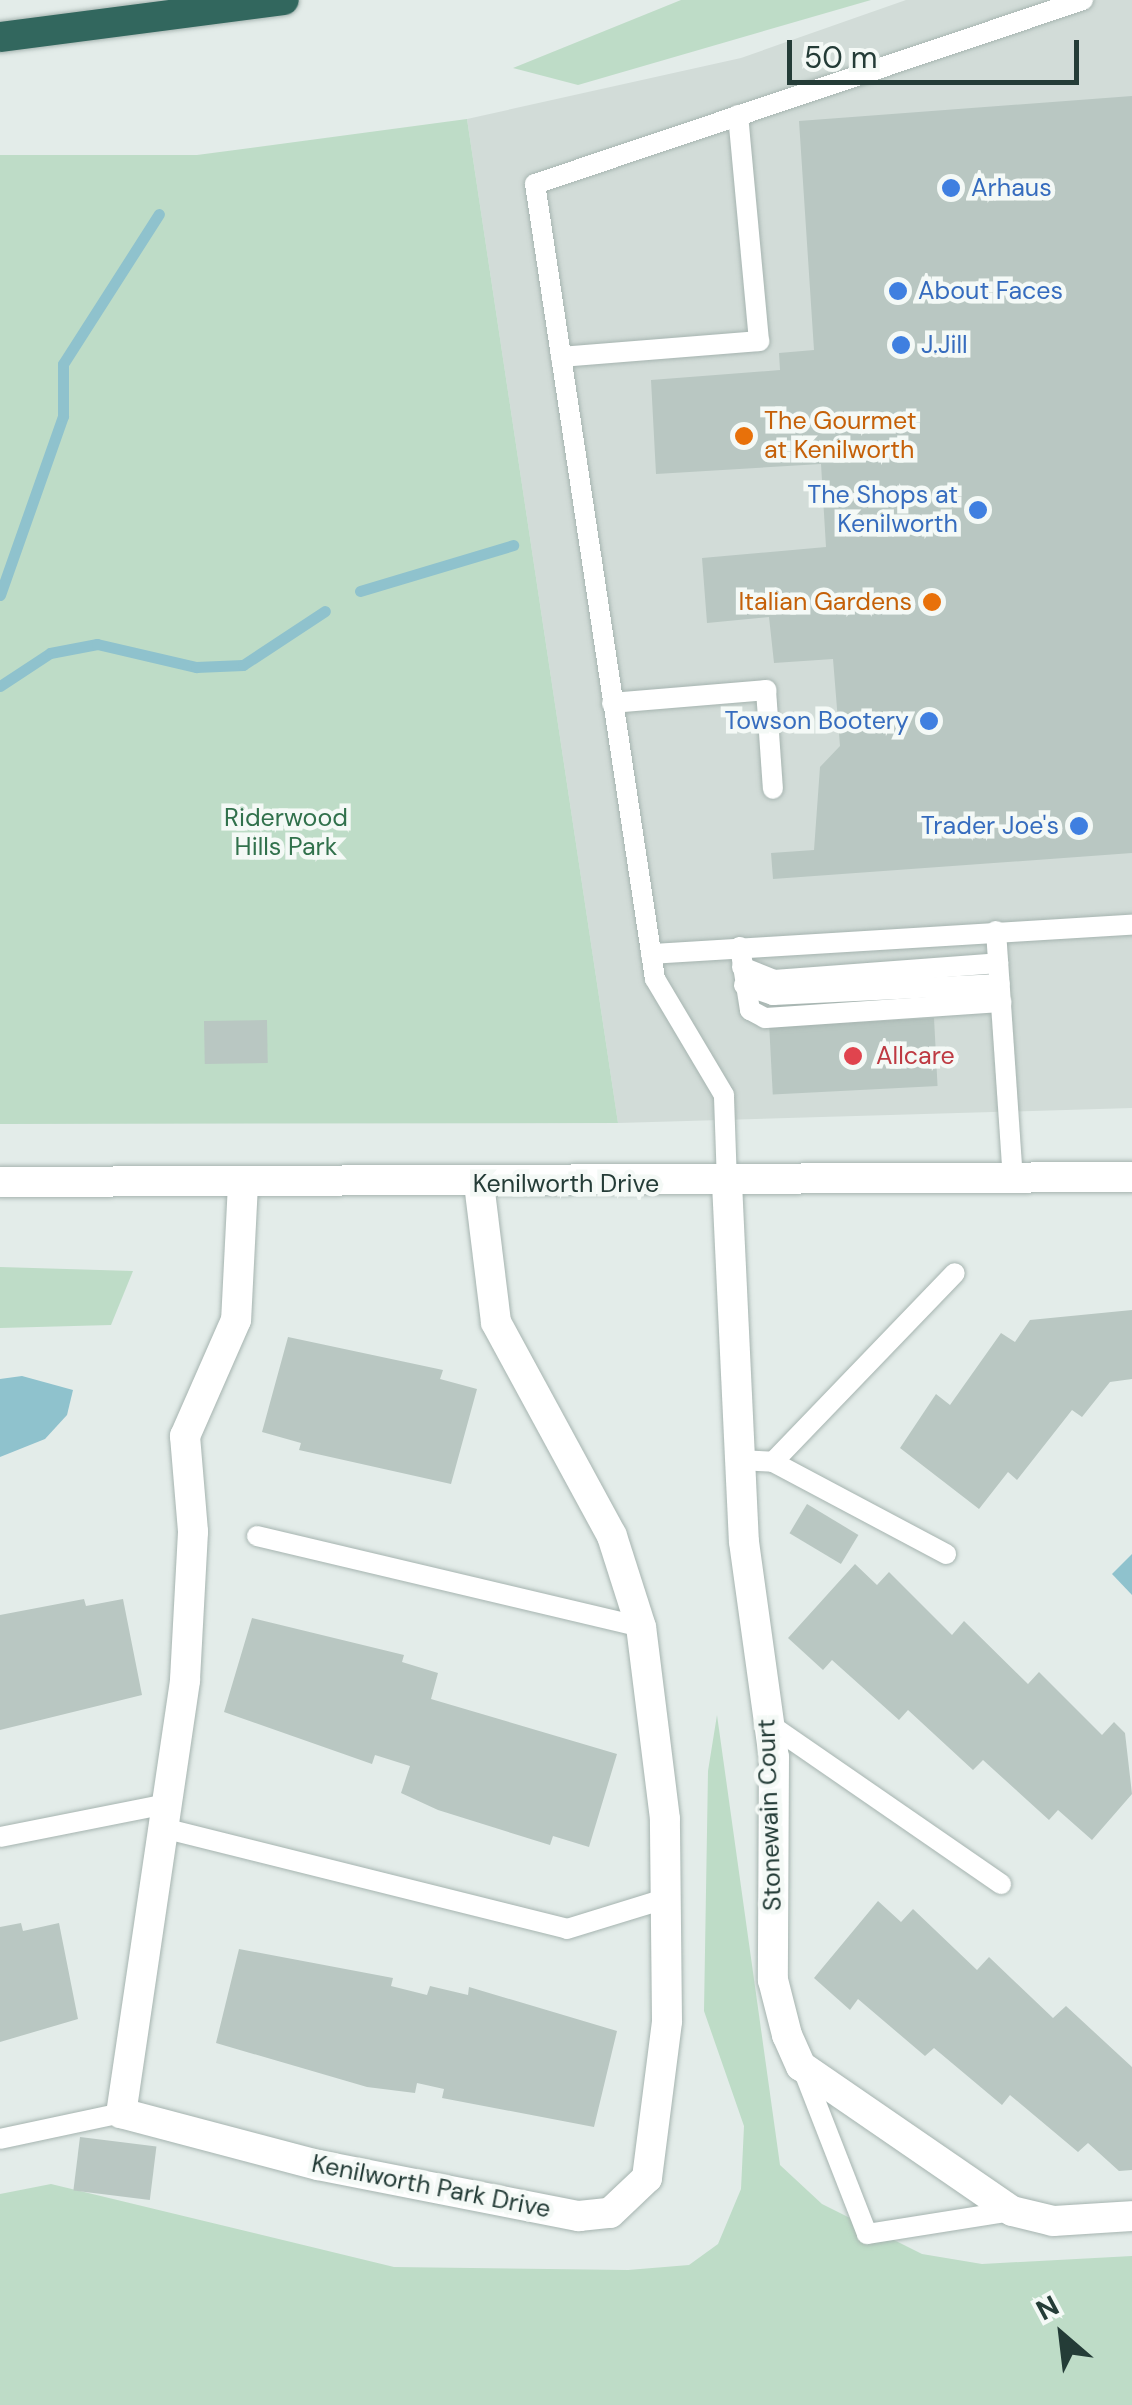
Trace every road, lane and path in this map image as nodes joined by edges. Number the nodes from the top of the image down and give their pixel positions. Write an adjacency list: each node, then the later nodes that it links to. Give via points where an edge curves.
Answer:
1 (284, 0): 3 (highway)
2 (1083, 0): 4 (lane)
3 (0, 37)
4 (738, 116): 5 (lane, via 535,184); 5 (lane, via 759,341)
5 (561, 357): 6 (lane)
6 (612, 703): 7 (lane, via 766,690); 10 (lane)
7 (773, 790)
8 (1132, 924): 9 (lane)
9 (996, 932): 11 (lane); 12 (lane)
10 (651, 954): 11 (lane); 16 (lane, via 662,1002 724,1095)
11 (742, 966): 12 (lane, via 774,980); 12 (lane, via 750,1010 765,1018)
12 (999, 983): 14 (lane)
13 (1132, 1177): 14 (street, Kenilworth Drive)
14 (1013, 1180): 16 (street, Kenilworth Drive)
15 (0, 1182): 17 (street, Kenilworth Drive)
16 (727, 1183): 18 (street, Kenilworth Drive); 20 (street, Stonewain Court)
17 (243, 1184): 18 (street, Kenilworth Drive); 26 (street, via 236,1320 185,1436 193,1532)
18 (479, 1184): 24 (street, Kenilworth Park Drive, via 496,1322 612,1536)
19 (955, 1273): 21 (lane)
20 (739, 1460): 21 (lane); 25 (street, Stonewain Court)
21 (774, 1462): 23 (lane)
22 (257, 1536): 24 (lane)
23 (946, 1554)
24 (641, 1627): 29 (street, Kenilworth Park Drive)
25 (769, 1724): 28 (lane); 30 (street, Stonewain Court, via 772,1980)
26 (165, 1816): 27 (lane); 29 (lane, via 567,1930); 31 (street)
27 (0, 1837)
28 (1001, 1884)
29 (668, 1898): 31 (street, Kenilworth Park Drive, via 667,2021 647,2178 610,2213 579,2216 318,2166)
30 (802, 2066): 33 (street); 33 (lane, via 866,2234)
31 (121, 2113): 32 (lane)
32 (0, 2139)
33 (1012, 2210): 34 (street, via 1054,2222)
34 (1132, 2216)

